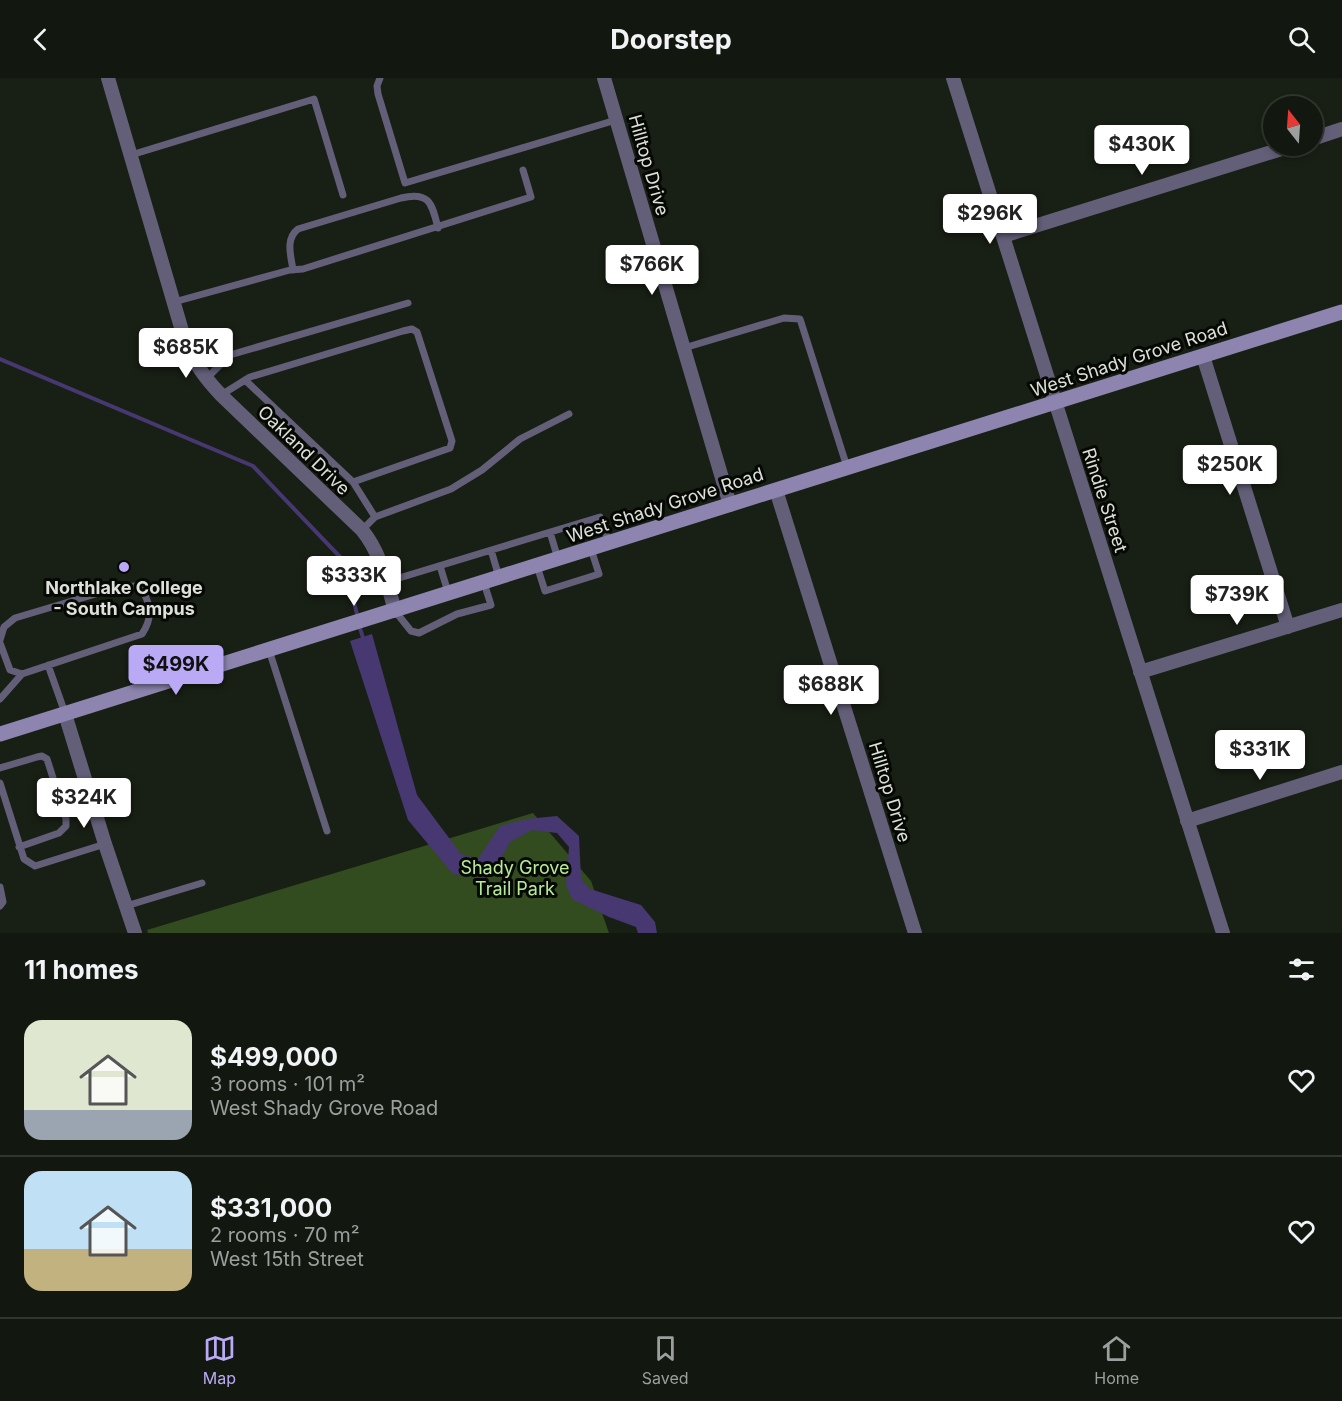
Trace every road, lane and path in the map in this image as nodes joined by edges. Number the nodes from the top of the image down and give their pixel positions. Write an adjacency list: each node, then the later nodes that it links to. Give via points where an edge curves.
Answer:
1 (108, 78): 8 (street, Oakland Drive)
2 (380, 78): 5 (lane, via 378,93 405,183)
3 (604, 78): 5 (street, Hilltop Drive)
4 (953, 78): 13 (street, Rindie Street)
5 (616, 120): 18 (street, Hilltop Drive)
6 (1342, 129): 7 (street)
7 (1323, 135)
8 (131, 155): 11 (lane, via 314,99); 15 (street, Oakland Drive)
9 (1263, 155): 13 (street)
10 (523, 170): 12 (lane, via 531,197)
11 (343, 195)
12 (438, 228): 14 (lane); 14 (lane, via 429,201 413,195 401,198 298,229 290,240)
13 (1003, 236): 23 (street, Rindie Street)
14 (293, 270): 15 (lane)
15 (174, 302): 20 (street, Oakland Drive, via 190,354)
16 (408, 303): 20 (lane, via 230,356)
17 (1342, 312): 19 (main road, West Shady Grove Road)
18 (684, 348): 25 (lane, via 784,318 800,319); 28 (street, Hilltop Drive)
19 (1203, 356): 23 (main road, West Shady Grove Road); 44 (street)
20 (206, 379): 22 (street, Oakland Drive)
21 (245, 380): 22 (lane); 26 (lane); 26 (lane, via 403,331 412,329 417,333 452,441 450,448)
22 (221, 395): 30 (street, Oakland Drive)
23 (1055, 403): 25 (main road, West Shady Grove Road); 48 (street, Rindie Street)
24 (569, 414): 29 (lane, via 520,439 482,470 450,489)
25 (848, 468): 27 (main road, West Shady Grove Road)
26 (353, 482): 29 (lane)
27 (776, 490): 28 (main road, West Shady Grove Road); 66 (street, Hilltop Drive)
28 (730, 505): 32 (main road, West Shady Grove Road)
29 (375, 517): 30 (lane)
30 (362, 530): 39 (street, Oakland Drive, via 378,556)
31 (550, 532): 32 (lane, via 600,517); 34 (lane); 35 (lane)
32 (609, 543): 33 (main road, West Shady Grove Road)
33 (591, 549): 35 (main road, West Shady Grove Road); 37 (lane, via 599,574 545,591)
34 (491, 550): 36 (lane); 38 (lane)
35 (558, 559): 37 (main road, West Shady Grove Road)
36 (440, 566): 39 (lane); 41 (lane)
37 (537, 566): 38 (main road, West Shady Grove Road)
38 (500, 578): 40 (main road, West Shady Grove Road)
39 (386, 582): 43 (street, Oakland Drive)
40 (484, 583): 41 (main road, West Shady Grove Road); 43 (lane, via 491,605 457,614 419,633 411,631)
41 (449, 594): 43 (main road, West Shady Grove Road)
42 (1342, 610): 44 (street)
43 (394, 611): 46 (main road, West Shady Grove Road)
44 (1288, 627): 48 (street)
45 (0, 641): 47 (lane, via 4,627 15,618 119,587 135,586 142,590 150,608 149,623 142,634); 49 (lane, via 10,670)
46 (269, 650): 51 (main road, West Shady Grove Road); 57 (lane)
47 (48, 664): 49 (lane); 51 (lane)
48 (1140, 672): 56 (street, Rindie Street)
49 (22, 674): 50 (lane)
50 (0, 699)
51 (65, 714): 52 (main road, West Shady Grove Road); 58 (street)
52 (0, 734)
53 (0, 768): 59 (lane, via 42,756 47,759 66,819 66,826 59,833)
54 (1342, 772): 56 (street)
55 (0, 783): 59 (lane)
56 (1187, 820): 64 (street, Rindie Street)
57 (327, 831)
58 (105, 844): 59 (lane, via 35,866 24,859); 63 (street)
59 (20, 847)
60 (202, 883): 63 (lane)
61 (0, 887): 62 (lane)
62 (0, 906)
63 (126, 906): 65 (street)
64 (1220, 932)
65 (135, 933)
66 (915, 933)

